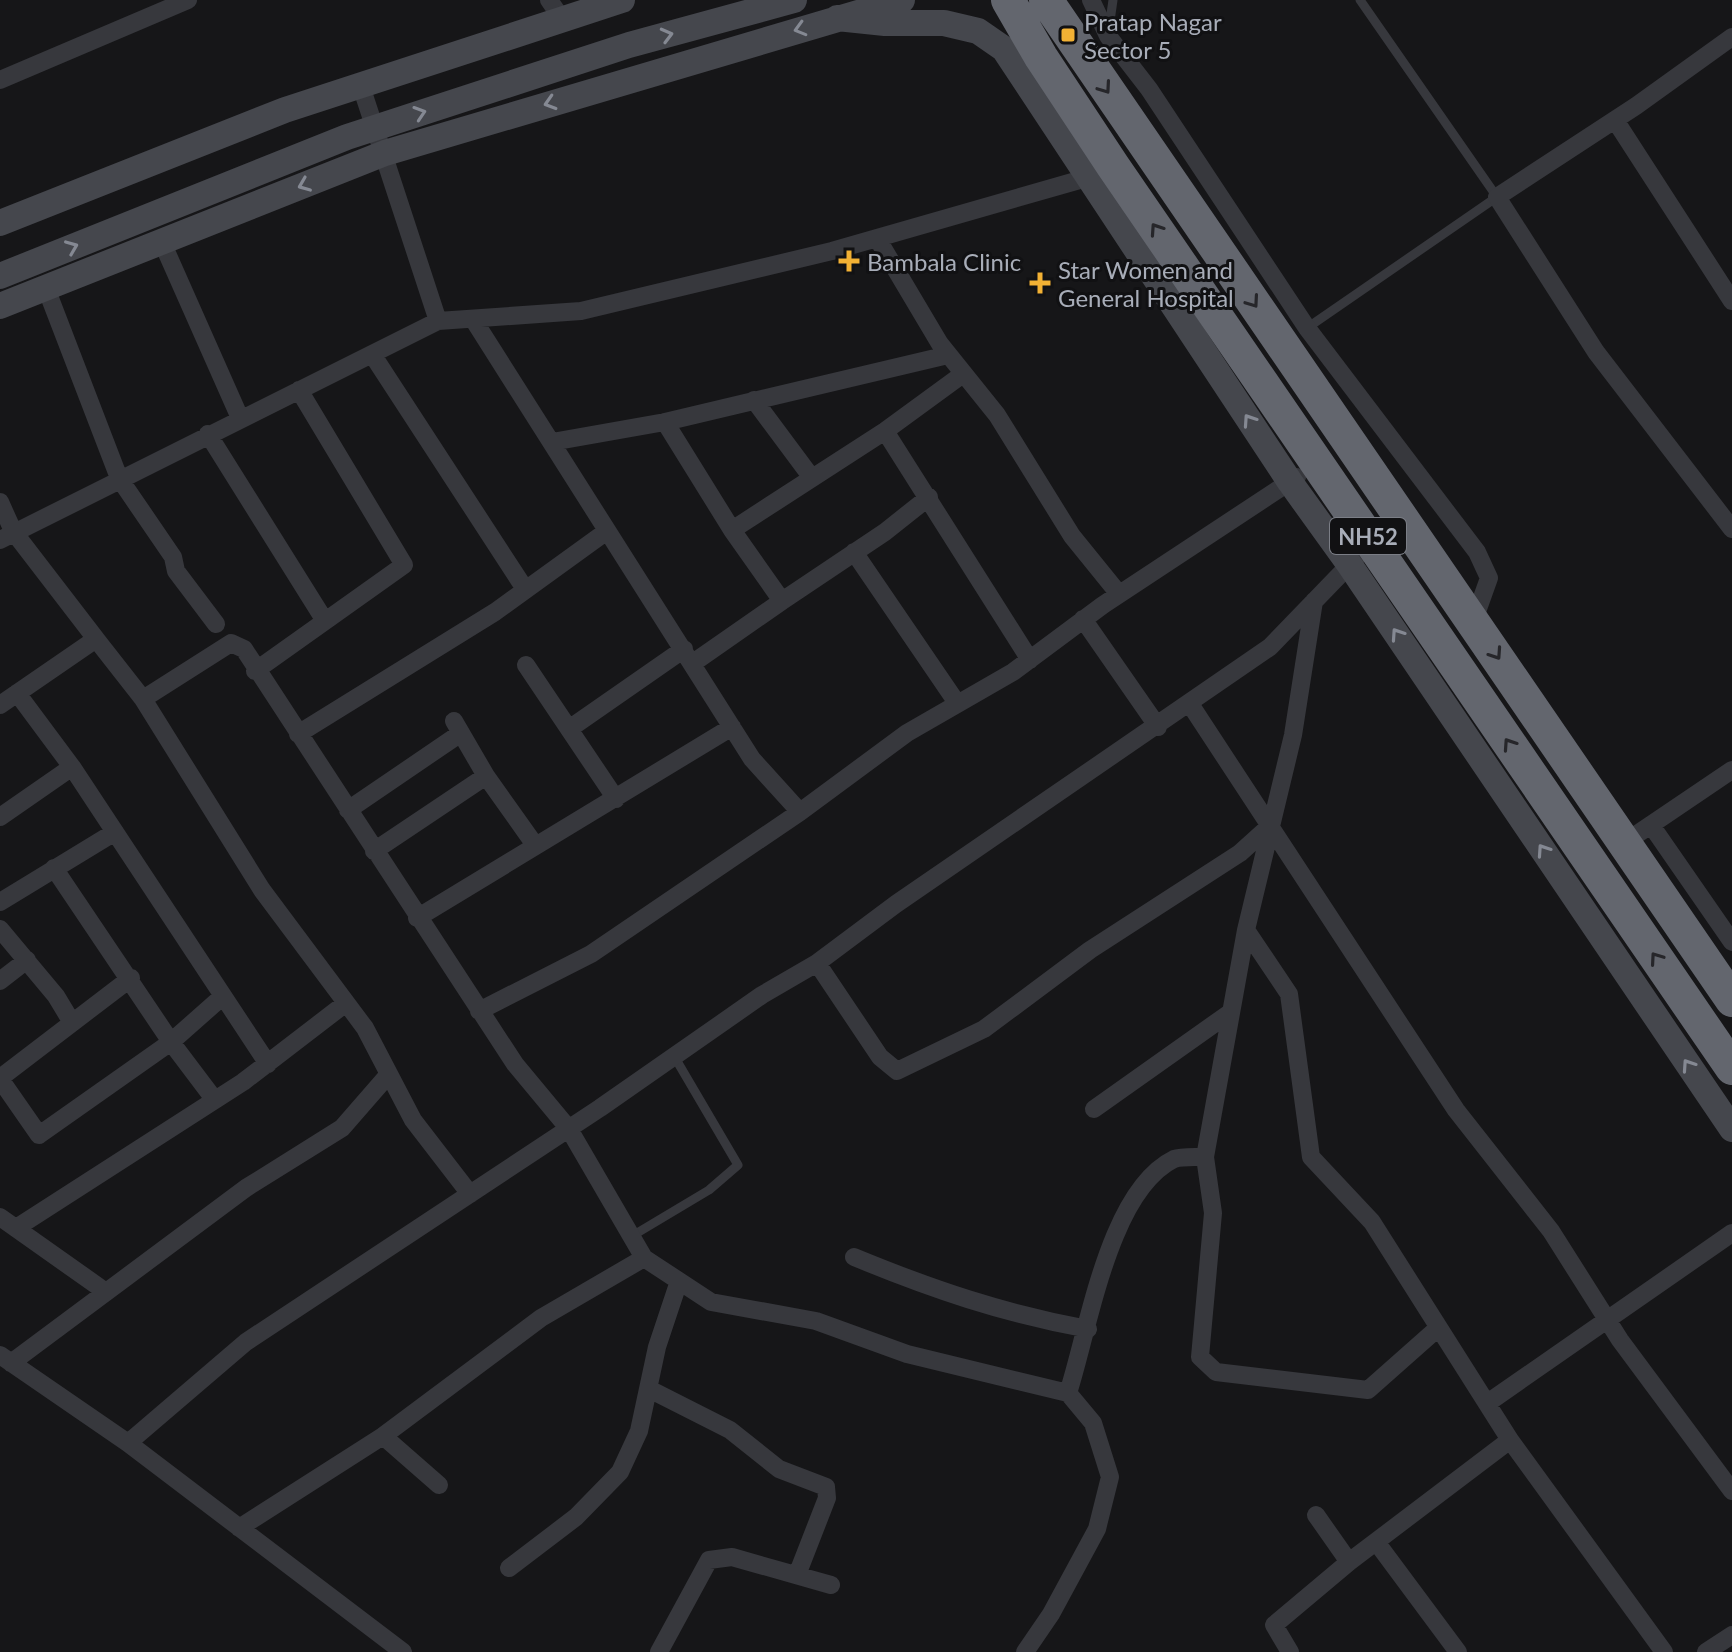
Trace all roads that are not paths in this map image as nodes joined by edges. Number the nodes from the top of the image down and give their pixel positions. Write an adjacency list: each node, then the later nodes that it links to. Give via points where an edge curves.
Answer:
1 (188, 0): 14 (street)
2 (622, 0): 10 (street)
3 (794, 0): 17 (street, one-way to 3, via 629,45)
4 (902, 0): 11 (street)
5 (1008, 0): 19 (highway, NH52)
6 (1046, 0): 57 (highway, NH52, one-way to 57)
7 (1091, 0): 12 (street)
8 (1113, 0): 12 (lane)
9 (1360, 0): 20 (lane)
10 (555, 9): 15 (street)
11 (837, 18): 18 (street, one-way to 18); 19 (street, via 944,23 978,31 1004,49)
12 (1108, 36): 30 (street, via 1149,89)
13 (1732, 37): 16 (street)
14 (0, 80)
15 (361, 86): 17 (street); 21 (street, via 285,110)
16 (1615, 120): 20 (street); 26 (street)
17 (375, 128): 18 (street); 24 (street, one-way to 17)
18 (385, 153): 23 (street, one-way to 23); 29 (street)
19 (1101, 172): 22 (street); 41 (highway, NH52, one-way to 19)
20 (1497, 197): 30 (lane); 46 (street, via 1596,352)
21 (0, 223)
22 (877, 238): 28 (street, via 581,311); 32 (street)
23 (162, 242): 25 (street); 36 (street)
24 (0, 276)
25 (46, 288): 27 (street); 42 (street)
26 (1732, 301)
27 (0, 306)
28 (473, 319): 29 (street); 40 (street)
29 (438, 321): 31 (street)
30 (1307, 328): 57 (street, via 1477,552 1489,578)
31 (372, 354): 34 (street); 52 (street)
32 (948, 355): 33 (street); 35 (street)
33 (963, 374): 38 (street); 53 (street, via 997,415 1072,536)
34 (299, 390): 36 (street); 58 (street, via 404,565)
35 (754, 400): 37 (street); 43 (street)
36 (240, 418): 39 (street)
37 (665, 422): 40 (street); 47 (street)
38 (885, 431): 43 (street); 44 (street)
39 (208, 434): 42 (street); 58 (street)
40 (552, 442): 48 (street)
41 (1303, 473): 51 (highway, NH52); 53 (street)
42 (119, 478): 49 (street); 59 (street)
43 (812, 478): 47 (street)
44 (929, 497): 50 (street); 62 (street)
45 (0, 502): 49 (street)
46 (1732, 529)
47 (732, 530): 54 (street)
48 (607, 531): 52 (street); 61 (street)
49 (6, 535): 60 (street)
50 (854, 552): 54 (street); 67 (street)
51 (1361, 553): 55 (street); 105 (highway, NH52, one-way to 51); 111 (street, one-way to 51)
52 (525, 589): 73 (street)
53 (1119, 594): 56 (street)
54 (782, 601): 61 (street)
55 (1314, 601): 68 (street, via 1270,647); 81 (street, via 1293,735)
56 (1083, 619): 62 (street); 71 (street)
57 (1474, 620): 83 (highway, NH52, one-way to 83)
58 (325, 621): 64 (street)
59 (216, 624)
60 (96, 639): 65 (street); 66 (street)
61 (689, 656): 70 (street); 72 (street)
62 (1030, 660): 67 (street)
63 (526, 665): 72 (street)
64 (255, 671): 66 (street, via 244,649 231,643); 73 (street)
65 (17, 693): 69 (street); 74 (street)
66 (143, 699): 98 (street, via 262,890)
67 (957, 703): 79 (street)
68 (1190, 704): 71 (street); 81 (street)
69 (0, 705)
70 (732, 727): 77 (street); 79 (street, via 752,759)
71 (1158, 727): 93 (street)
72 (569, 729): 77 (street)
73 (298, 734): 78 (street)
74 (72, 767): 80 (street); 82 (street)
75 (1732, 770): 83 (street)
76 (486, 776): 78 (street, via 457,727); 84 (street); 85 (street)
77 (616, 799): 84 (street)
78 (348, 810): 85 (street)
79 (800, 812): 99 (street, via 591,954)
80 (0, 817)
81 (1271, 825): 90 (street); 93 (street, via 1240,853 1090,950 984,1029 897,1071 880,1057); 121 (street, via 1456,1110 1551,1231)
82 (115, 832): 86 (street); 96 (street)
83 (1638, 834): 91 (street); 97 (highway, NH52)
84 (535, 845): 88 (street)
85 (374, 851): 88 (street)
86 (54, 868): 87 (street); 94 (street)
87 (0, 902)
88 (417, 918): 99 (street)
89 (0, 929): 92 (street)
90 (1246, 930): 100 (street); 122 (street, via 1289,994 1311,1157 1372,1222)
91 (1732, 942)
92 (27, 960): 95 (street); 101 (street)
93 (817, 963): 103 (street)
94 (131, 978): 101 (street); 102 (street)
95 (0, 981)
96 (223, 996): 102 (street); 104 (street)
97 (1732, 1000)
98 (346, 1003): 104 (street); 106 (street)
99 (479, 1011): 110 (street)
100 (1231, 1012): 109 (street); 112 (street)
101 (71, 1021): 107 (street)
102 (171, 1042): 107 (street, via 39,1135); 108 (street)
103 (674, 1056): 110 (street); 116 (lane, via 738,1165 709,1190)
104 (268, 1064): 108 (street)
105 (1732, 1068)
106 (389, 1074): 113 (street, via 413,1120); 120 (street, via 342,1128 246,1188)
107 (0, 1079)
108 (214, 1099): 114 (street)
109 (1094, 1109)
110 (569, 1129): 113 (street); 116 (street)
111 (1732, 1129)
112 (1205, 1157): 122 (street, via 1213,1213 1200,1357 1216,1372 1368,1390); 123 (street, via 1175,1159 1136,1192 1102,1268)
113 (470, 1194): 130 (street, via 246,1342)
114 (8, 1222): 120 (street)
115 (1732, 1233): 121 (street)
116 (632, 1236): 118 (street)
117 (854, 1257): 123 (street, via 1021,1318)
118 (644, 1258): 119 (street); 128 (street, via 541,1318)
119 (679, 1281): 125 (street); 126 (street, via 711,1302 816,1321 907,1354)
120 (106, 1292): 124 (street)
121 (1607, 1320): 127 (street); 132 (street)
122 (1438, 1328): 127 (street)
123 (1088, 1329): 126 (street)
124 (6, 1359): 130 (street)
125 (649, 1389): 137 (street, via 639,1431 620,1472 576,1517); 138 (street, via 730,1430 779,1469 826,1487)
126 (1068, 1393): 143 (street, via 1093,1423 1110,1477 1097,1529)
127 (1489, 1402): 129 (street)
128 (383, 1436): 131 (street); 134 (street)
129 (1510, 1440): 135 (street); 146 (street)
130 (128, 1443): 134 (street)
131 (439, 1485)
132 (1732, 1491)
133 (1316, 1515): 136 (street)
134 (239, 1528): 141 (street)
135 (1377, 1543): 136 (street); 145 (street)
136 (1349, 1562): 144 (street, via 1274,1625)
137 (509, 1568)
138 (797, 1575): 139 (street); 142 (street, via 732,1557 709,1560)
139 (831, 1585)
140 (1732, 1635): 147 (street)
141 (403, 1652)
142 (659, 1652)
143 (1025, 1652)
144 (1290, 1652)
145 (1458, 1652)
146 (1664, 1652)
147 (1706, 1652)

